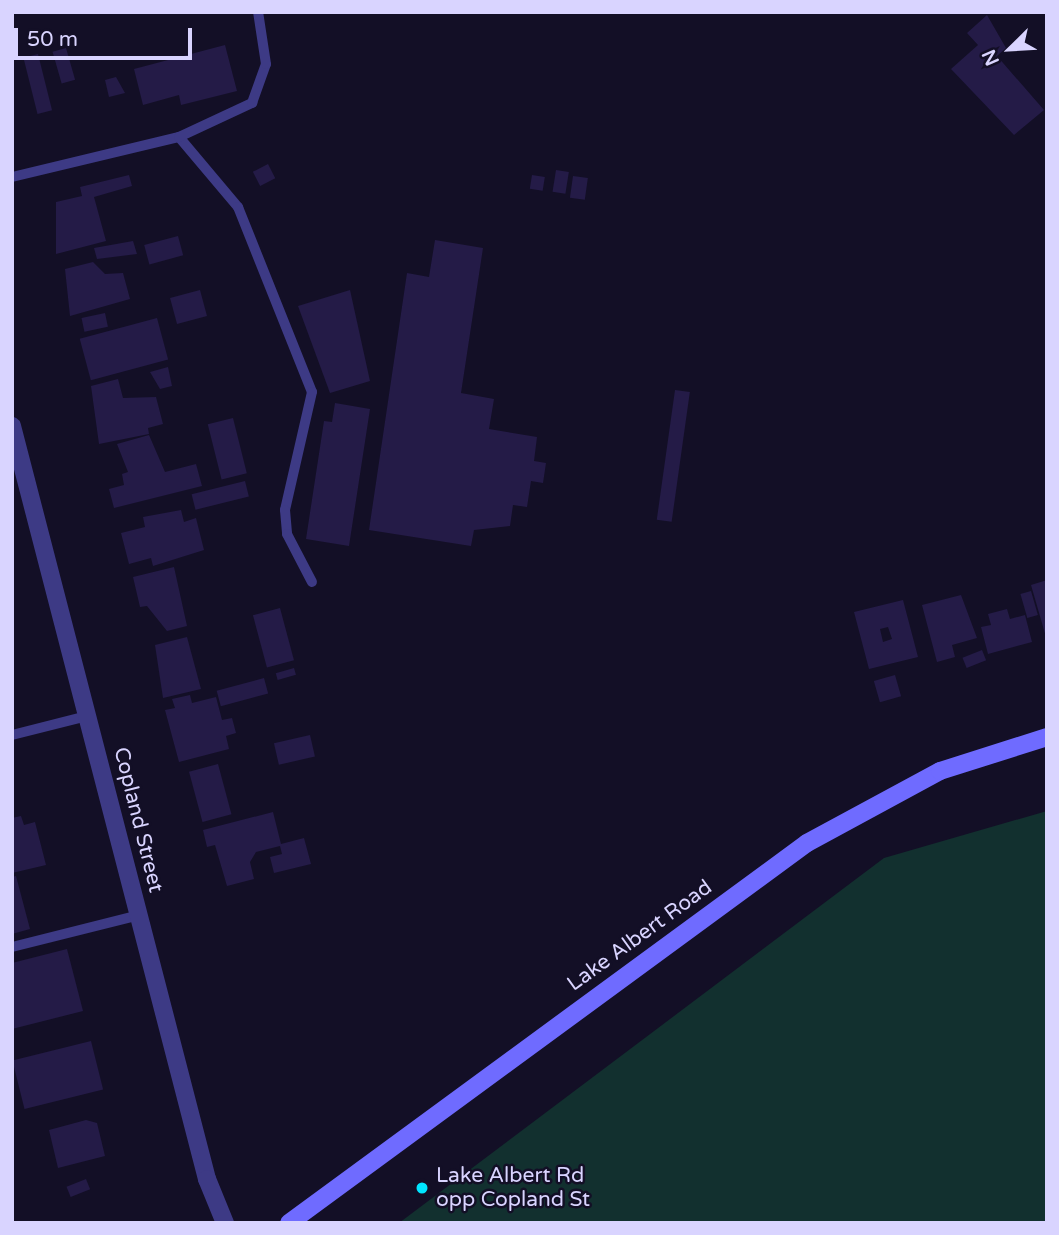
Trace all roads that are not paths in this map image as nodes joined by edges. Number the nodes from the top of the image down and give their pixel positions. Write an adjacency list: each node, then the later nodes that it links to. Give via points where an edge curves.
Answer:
1 (258, 12): 2 (lane, via 263,86 252,103 227,119)
2 (179, 137): 3 (lane); 5 (lane, via 238,207 312,392 285,510 291,543)
3 (12, 177)
4 (12, 426): 6 (street, Copland Street)
5 (313, 582)
6 (87, 716): 7 (lane); 9 (street, Copland Street)
7 (12, 734)
8 (1047, 737): 12 (main road, Lake Albert Road, via 940,771 807,843)
9 (139, 915): 10 (lane); 11 (street, Copland Street, via 207,1179)
10 (12, 947)
11 (225, 1223)
12 (289, 1223)

